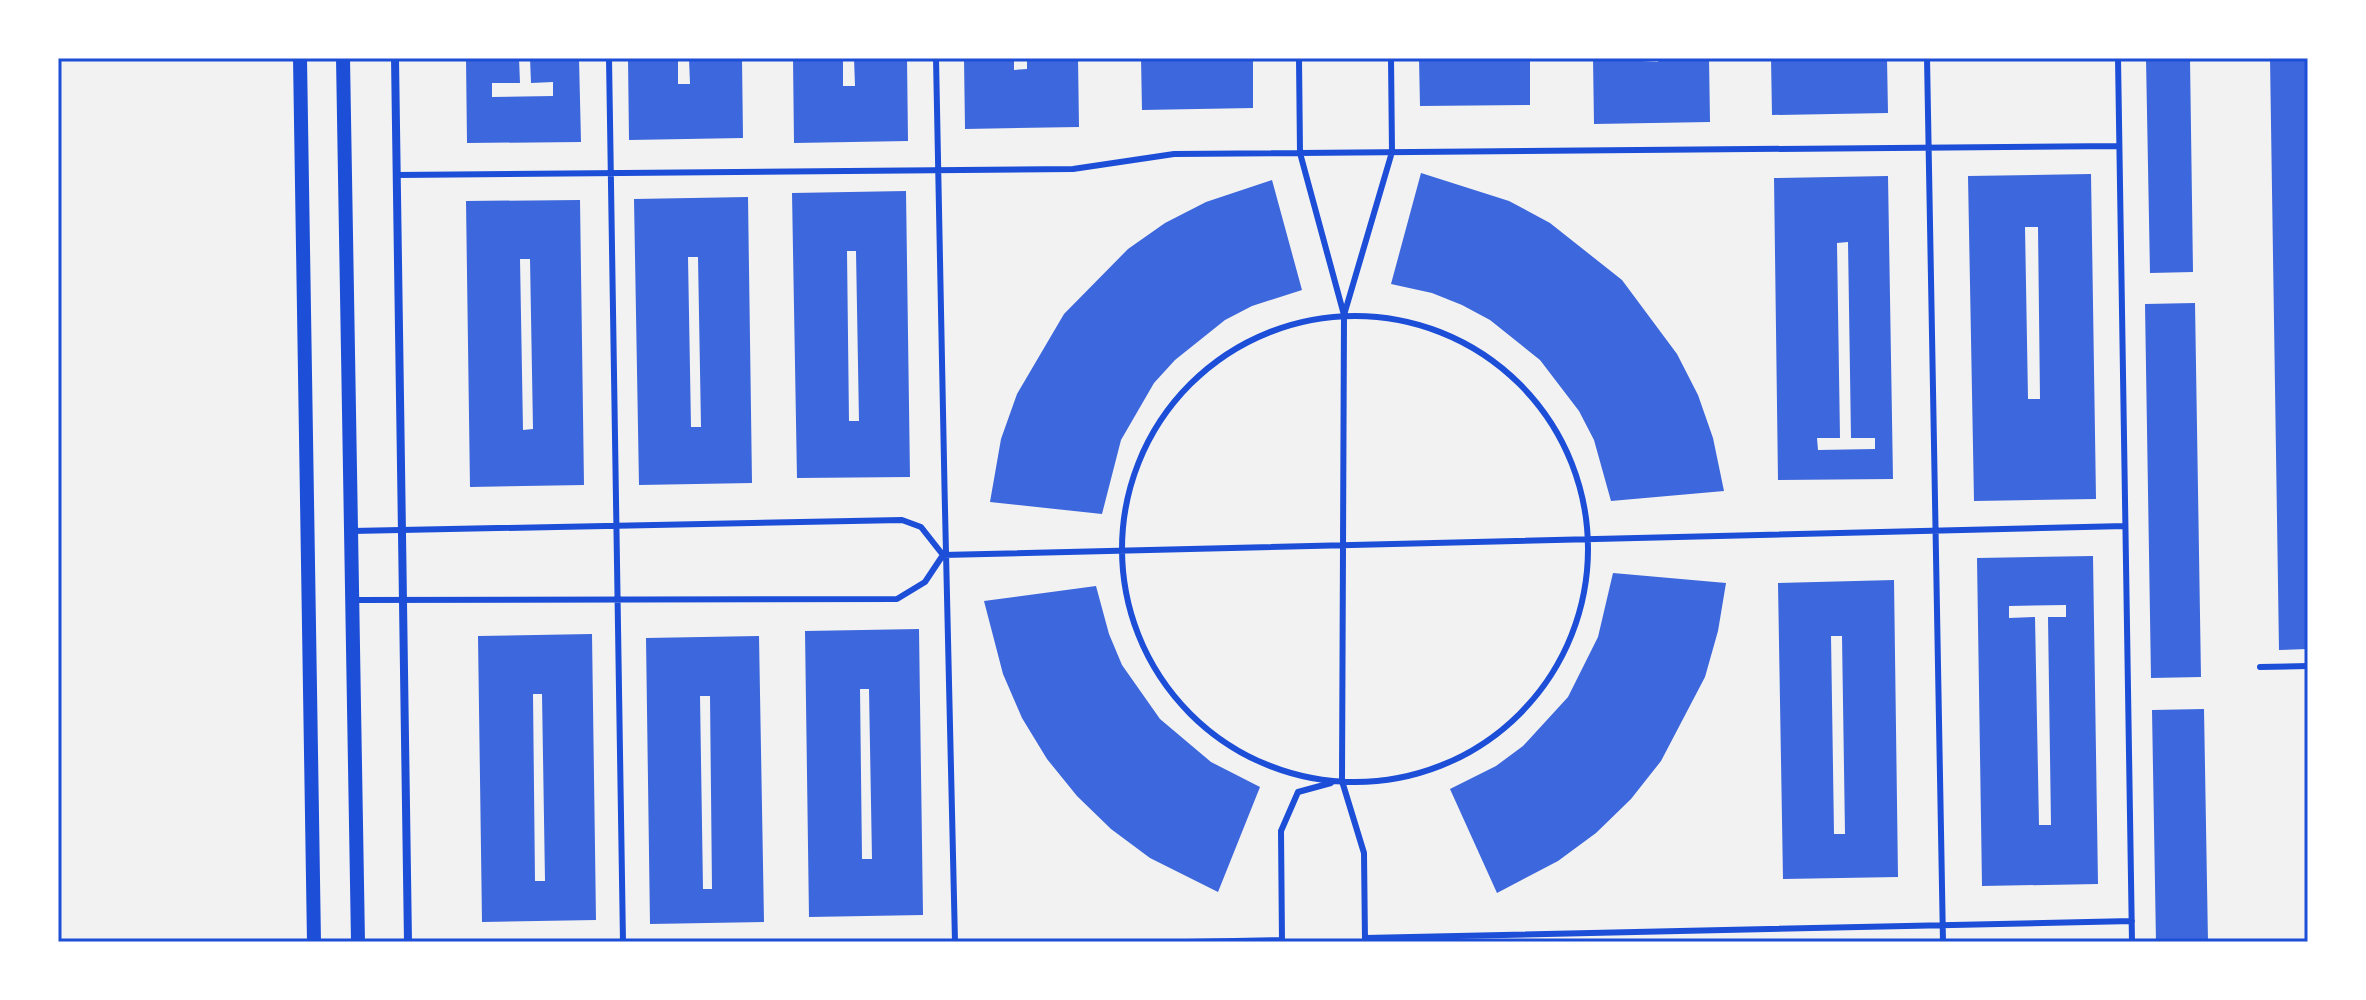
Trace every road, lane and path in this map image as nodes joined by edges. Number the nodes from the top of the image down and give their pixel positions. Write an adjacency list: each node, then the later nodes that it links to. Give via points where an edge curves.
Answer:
1 (300, 58): 37 (street)
2 (343, 58): 21 (street)
3 (395, 58): 16 (street)
4 (609, 58): 15 (lane)
5 (936, 58): 14 (lane)
6 (1299, 58): 13 (lane)
7 (1391, 58): 12 (lane)
8 (1927, 58): 11 (lane)
9 (2118, 58): 10 (lane)
10 (2119, 146): 11 (lane); 19 (lane)
11 (1929, 148): 12 (lane); 22 (lane)
12 (1392, 152): 13 (lane); 17 (lane)
13 (1300, 153): 14 (lane, via 1174,154 1073,169); 17 (lane)
14 (939, 171): 15 (lane); 26 (lane)
15 (611, 173): 16 (lane); 18 (lane)
16 (397, 175): 20 (street)
17 (1344, 315): 23 (lane, via 1391,317 1426,326 1490,357 1517,380 1541,407 1575,471); 24 (lane); 25 (lane, via 1285,325 1252,338 1194,379 1170,406 1136,468)
18 (617, 526): 20 (lane); 26 (lane, via 902,520 921,527); 29 (lane)
19 (2125, 526): 22 (lane); 33 (lane)
20 (402, 530): 21 (lane); 28 (street)
21 (352, 531): 27 (street)
22 (1935, 531): 23 (lane); 34 (lane)
23 (1588, 539): 24 (lane); 32 (lane, via 1579,613 1549,678 1526,707 1468,754 1433,769 1397,779)
24 (1342, 545): 25 (lane); 32 (lane)
25 (1122, 550): 26 (lane); 32 (lane, via 1132,617 1146,652 1190,713 1250,758 1285,772)
26 (943, 555): 29 (lane, via 925,582 897,599); 41 (lane)
27 (353, 600): 28 (lane); 38 (street)
28 (403, 600): 29 (lane); 39 (street)
29 (617, 600): 40 (lane)
30 (2308, 666): 31 (lane)
31 (2260, 667)
32 (1342, 781): 35 (lane, via 1364,853); 36 (lane, via 1298,792 1281,831)
33 (2132, 921): 34 (lane); 44 (lane)
34 (1943, 925): 35 (lane); 43 (lane)
35 (1365, 940)
36 (1282, 941): 42 (lane)
37 (314, 942)
38 (358, 942)
39 (408, 942)
40 (623, 942)
41 (955, 942)
42 (1186, 942)
43 (1943, 942)
44 (2132, 942)

